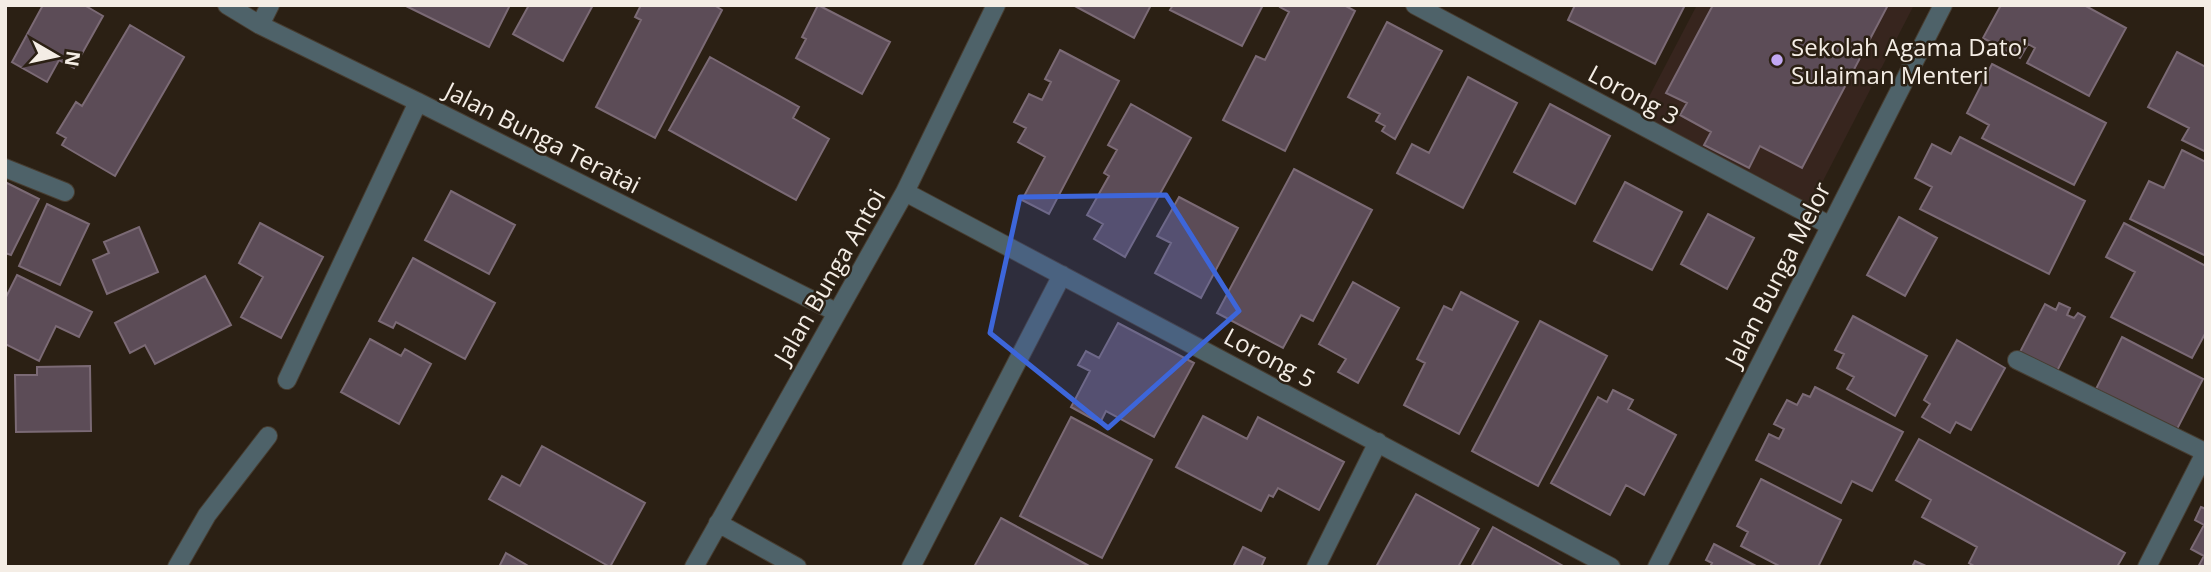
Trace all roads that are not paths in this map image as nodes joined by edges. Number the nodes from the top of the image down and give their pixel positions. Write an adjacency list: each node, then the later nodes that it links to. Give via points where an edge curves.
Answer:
1 (227, 5): 6 (street, Jalan Bunga Teratai)
2 (270, 5): 6 (street)
3 (996, 5): 10 (street, Jalan Bunga Antoi)
4 (1415, 5): 11 (street, Lorong 3)
5 (1943, 5): 11 (street, Jalan Bunga Melor)
6 (260, 25): 7 (street, Jalan Bunga Teratai)
7 (418, 102): 13 (street, Jalan Bunga Teratai); 15 (street)
8 (5, 168): 9 (street)
9 (65, 192)
10 (905, 192): 12 (street, Lorong 5); 13 (street, Jalan Bunga Antoi)
11 (1829, 225): 26 (street, Jalan Bunga Melor)
12 (1062, 275): 17 (street, Lorong 5); 23 (street)
13 (836, 312): 19 (street, Jalan Bunga Antoi)
14 (2017, 360): 18 (street)
15 (287, 380)
16 (268, 436): 20 (street, via 206,515)
17 (1378, 442): 24 (street); 25 (street, Lorong 5)
18 (2205, 452): 27 (street)
19 (718, 523): 21 (street, Jalan Bunga Antoi); 22 (street)
20 (177, 567)
21 (694, 567)
22 (797, 567)
23 (911, 567)
24 (1316, 567)
25 (1611, 567)
26 (1657, 567)
27 (2147, 567)

